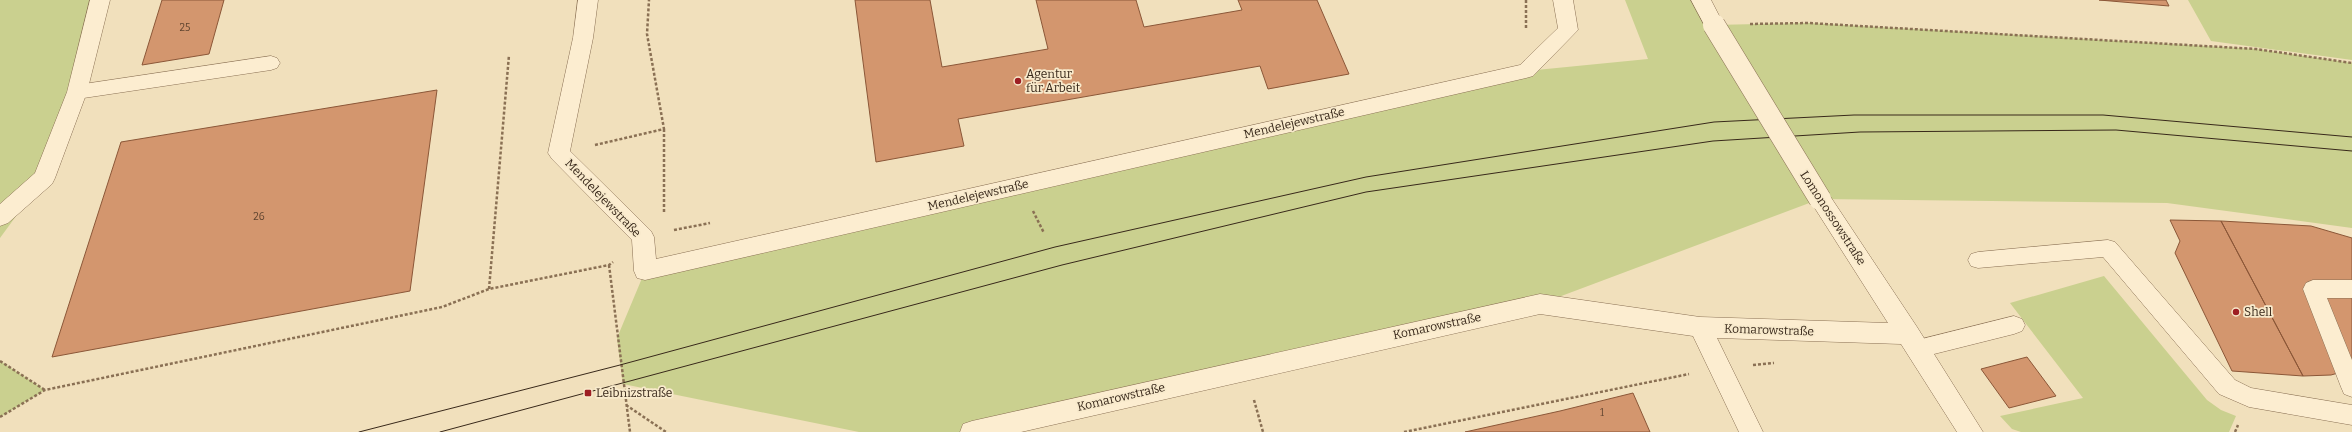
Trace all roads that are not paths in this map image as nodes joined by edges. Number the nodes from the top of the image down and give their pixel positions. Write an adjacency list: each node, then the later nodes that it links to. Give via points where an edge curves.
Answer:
1 (100, 0): 6 (street)
2 (588, 0): 3 (street, Mendelejewstraße, via 584,38 560,153 643,237 645,271 1526,71 1568,30)
3 (1564, 0)
4 (1701, 0): 12 (street, Lomonossowstraße, bridge, via 1820,199)
5 (271, 63): 6 (lane)
6 (77, 92): 7 (street, via 44,178)
7 (0, 217)
8 (1978, 260): 14 (lane, via 2108,248 2227,387 2249,397)
9 (2352, 289): 13 (lane, via 2313,289)
10 (2014, 325): 12 (lane)
11 (1700, 327): 12 (street, Komarowstraße); 15 (street, Komarowstraße, via 1540,304); 16 (street)
12 (1914, 342): 17 (street, Lomonossowstraße)
13 (2352, 387)
14 (2352, 415)
15 (972, 432)
16 (1751, 432)
17 (1971, 432)

